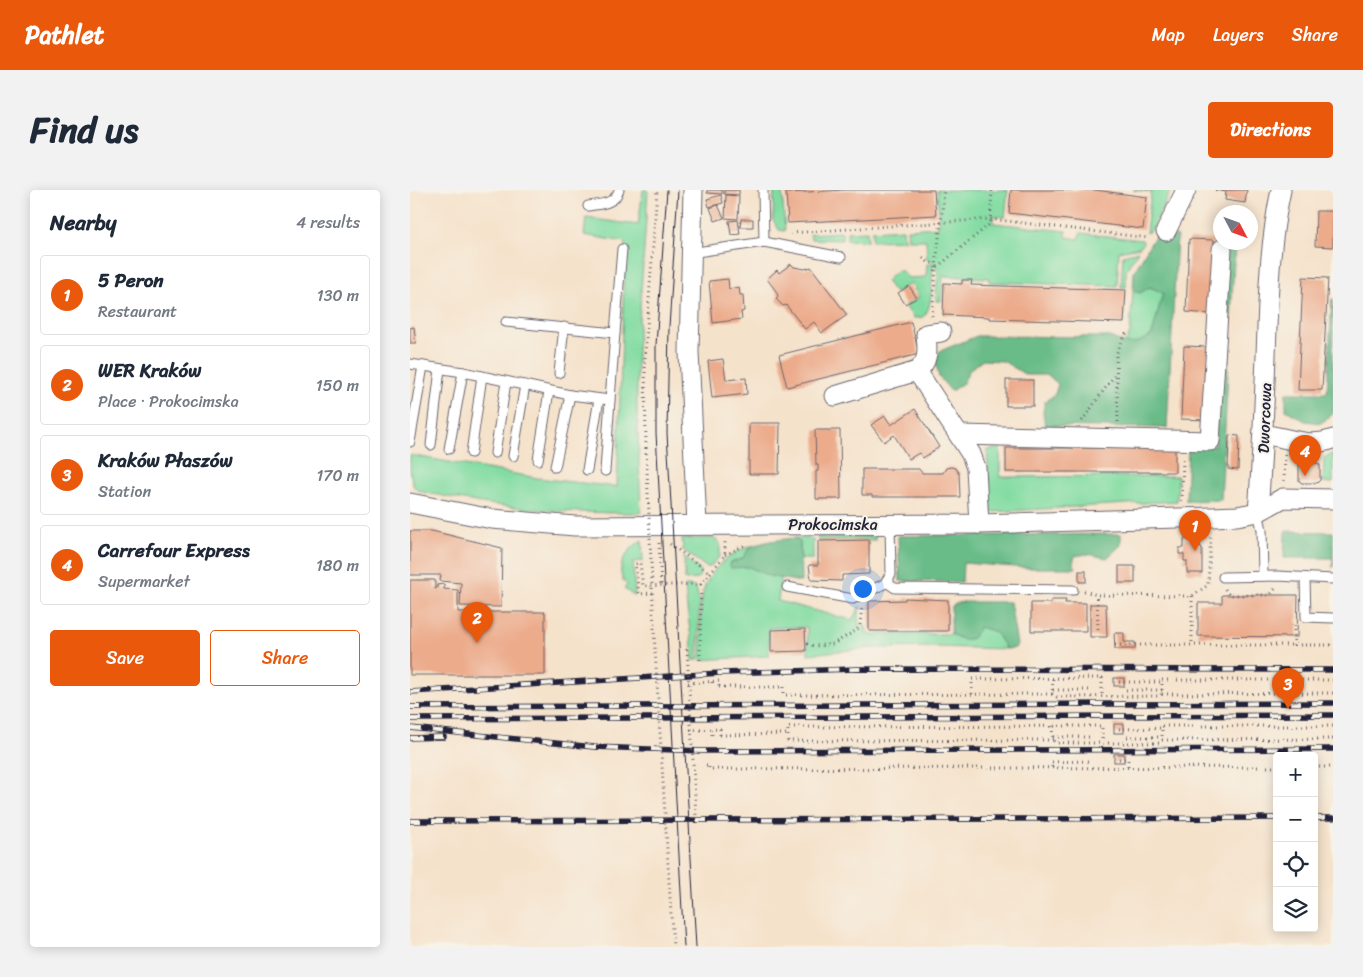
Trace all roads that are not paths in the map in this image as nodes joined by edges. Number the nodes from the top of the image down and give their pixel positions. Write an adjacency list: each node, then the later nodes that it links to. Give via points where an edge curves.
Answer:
1 (619, 190): 6 (lane, via 609,203)
2 (693, 190): 11 (street)
3 (762, 190): 8 (lane)
4 (1186, 190): 7 (street)
5 (1281, 190): 31 (street, Dworcowa, via 1269,270)
6 (588, 206)
7 (1166, 231)
8 (764, 242): 11 (lane); 12 (lane)
9 (622, 249): 16 (lane)
10 (1222, 250): 32 (street, via 1210,441)
11 (690, 253): 49 (street, via 688,352)
12 (841, 257)
13 (506, 322): 15 (lane)
14 (936, 326): 20 (street, via 926,334 926,360)
15 (564, 327): 16 (lane); 22 (lane)
16 (615, 333): 30 (lane)
17 (410, 364): 18 (lane)
18 (423, 366): 19 (lane); 34 (lane)
19 (440, 369): 21 (lane); 35 (lane)
20 (917, 371): 28 (street); 32 (street)
21 (463, 372): 23 (lane); 36 (lane)
22 (559, 373)
23 (482, 376): 24 (lane); 37 (lane)
24 (506, 382): 25 (lane); 38 (lane)
25 (525, 386): 26 (lane); 39 (lane)
26 (549, 391): 27 (lane); 40 (lane)
27 (570, 395): 29 (lane); 41 (lane)
28 (835, 396)
29 (599, 399): 30 (lane); 42 (lane)
30 (610, 400): 43 (lane)
31 (1264, 434): 33 (street, via 1308,444); 46 (street, Dworcowa)
32 (960, 435): 48 (street, via 976,468)
33 (1333, 439)
34 (410, 442)
35 (431, 445)
36 (449, 448)
37 (471, 453)
38 (495, 453)
39 (513, 456)
40 (538, 460)
41 (555, 468)
42 (587, 470)
43 (605, 471)
44 (1333, 499): 46 (street, Prokocimska, via 1283,498)
45 (410, 503): 49 (street, Prokocimska, via 492,519 540,524)
46 (1258, 512): 48 (street, Prokocimska, via 1236,516); 50 (lane, Dworcowa, via 1262,530)
47 (890, 524): 48 (street, Prokocimska); 49 (street, Prokocimska); 53 (lane)
48 (979, 524)
49 (697, 525)
50 (1263, 576): 51 (lane); 52 (lane)
51 (1223, 577)
52 (1306, 578): 54 (lane); 57 (lane, via 1306,617)
53 (889, 579): 55 (lane, via 878,588 852,599); 56 (lane, via 889,584 895,588)
54 (1333, 580)
55 (787, 587)
56 (1073, 590)
57 (1333, 618)

